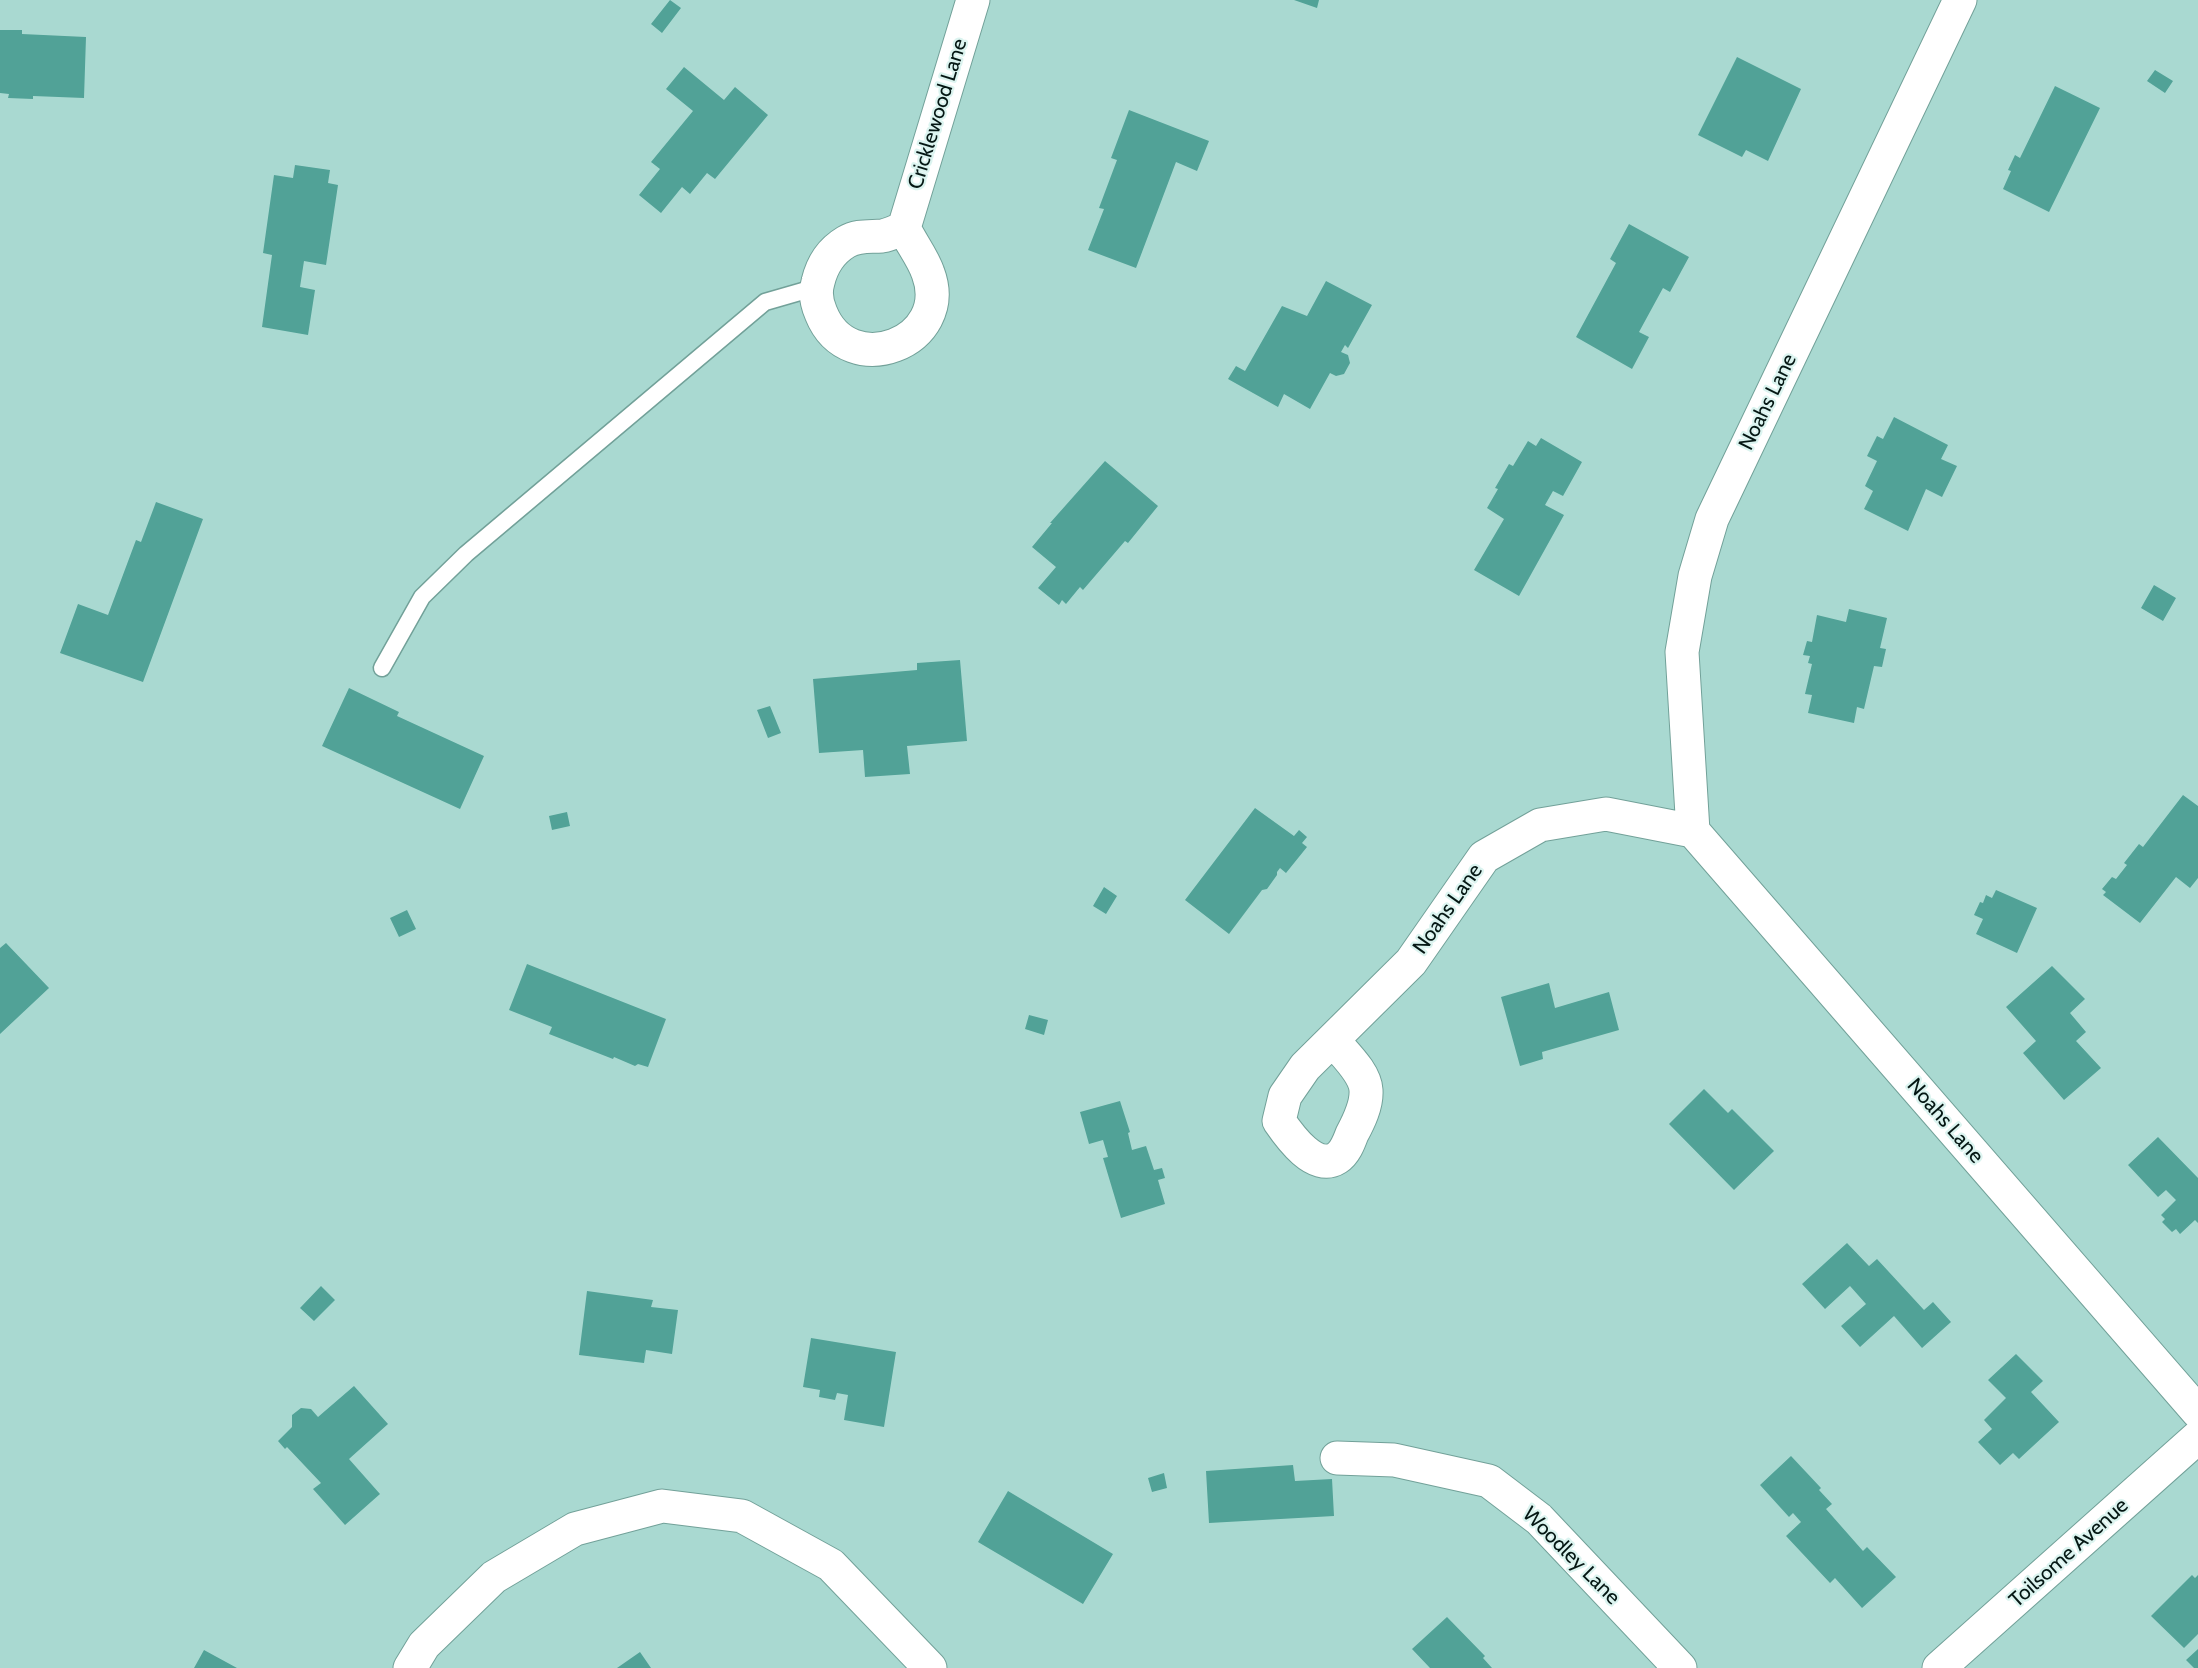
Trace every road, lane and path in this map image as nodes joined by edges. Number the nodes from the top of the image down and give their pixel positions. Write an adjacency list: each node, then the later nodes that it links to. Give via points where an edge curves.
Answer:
1 (973, 0): 3 (street, Cricklewood Lane)
2 (1960, 0): 6 (street, Noahs Lane, via 1712,519 1695,576 1682,652)
3 (904, 228): 4 (street, via 884,236 865,235 847,241 821,268); 4 (street, via 928,273 932,293 928,313 918,330 904,342 887,349 851,346 824,322)
4 (817, 287): 5 (lane, via 765,302 471,549 422,597)
5 (382, 668)
6 (1693, 831): 7 (street, Noahs Lane, via 1606,814 1540,825 1484,857 1411,962); 8 (street, Noahs Lane)
7 (1333, 1040)
8 (2198, 1412)
9 (2198, 1437): 14 (street, Toilsome Avenue)
10 (1337, 1458): 13 (street, Woodley Lane, via 1394,1460 1489,1481 1539,1519)
11 (410, 1668): 12 (street, via 424,1646 494,1577 575,1528 662,1506 742,1516 831,1565)
12 (930, 1668)
13 (1680, 1668)
14 (1939, 1668)

